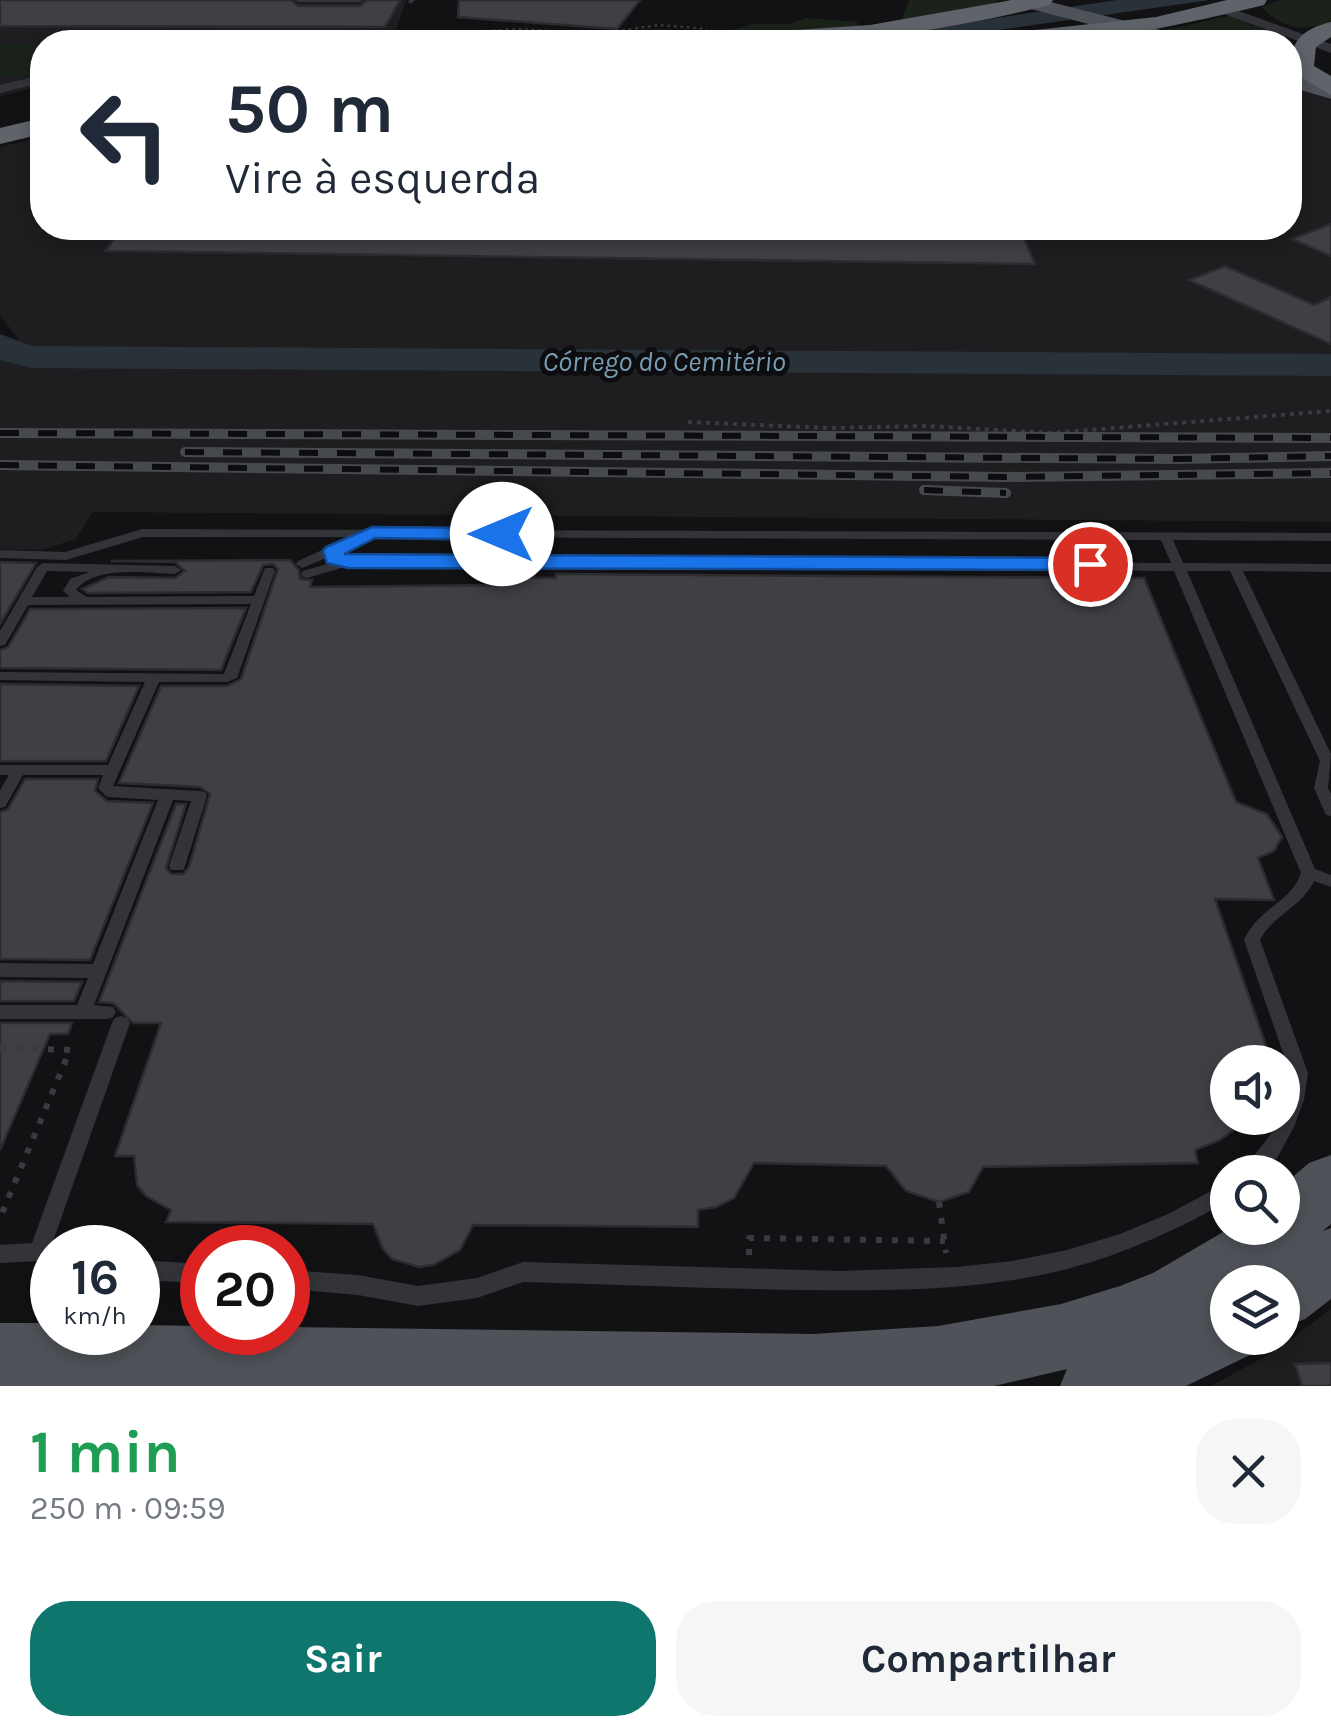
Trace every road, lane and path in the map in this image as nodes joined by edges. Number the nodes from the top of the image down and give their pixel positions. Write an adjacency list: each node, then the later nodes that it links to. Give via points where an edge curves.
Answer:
1 (298, 0): 2 (lane)
2 (360, 0)
3 (1253, 1): 6 (highway); 13 (highway)
4 (1031, 2): 7 (main road); 9 (highway)
5 (1187, 2): 6 (highway)
6 (1222, 8): 7 (highway); 12 (street)
7 (1138, 29): 10 (highway); 11 (highway)
8 (1331, 29): 14 (highway)
9 (883, 30)
10 (1126, 30)
11 (1142, 30)
12 (1260, 30)
13 (1279, 30)
14 (1302, 50)
15 (1302, 54): 17 (highway)
16 (1302, 61): 20 (highway, via 1306,74)
17 (1331, 72)
18 (30, 83): 19 (street)
19 (0, 89)
20 (1331, 89)
21 (30, 97): 22 (highway)
22 (0, 104)
23 (30, 129): 24 (highway)
24 (0, 136)
25 (1331, 412): 26 (path, via 1051,433)
26 (688, 422)
27 (372, 532): 28 (lane); 33 (lane); 34 (lane, via 137,533 66,556)
28 (566, 534): 29 (lane); 37 (lane, via 576,545)
29 (615, 534): 30 (lane); 38 (lane, via 602,544)
30 (1120, 537): 32 (lane); 39 (lane)
31 (1325, 537): 32 (lane); 35 (lane)
32 (1166, 538): 41 (lane)
33 (333, 551): 36 (lane, via 334,558); 36 (lane, via 304,569)
34 (0, 554)
35 (1331, 559)
36 (348, 562): 37 (lane)
37 (564, 564): 38 (lane)
38 (604, 564): 39 (lane)
39 (1128, 564): 41 (lane)
40 (122, 567): 44 (lane); 46 (lane, via 78,577 70,591); 48 (lane, via 43,567)
41 (1179, 568): 42 (lane); 60 (lane)
42 (1235, 568): 43 (lane); 52 (lane)
43 (1331, 568)
44 (174, 570)
45 (270, 572): 47 (lane)
46 (82, 600): 47 (lane); 48 (lane)
47 (258, 600): 51 (lane, via 232,674 220,680)
48 (24, 601): 49 (lane)
49 (0, 642)
50 (0, 676): 51 (lane)
51 (153, 679): 55 (lane)
52 (1329, 765): 58 (lane, via 1320,788)
53 (0, 770): 54 (lane)
54 (19, 770): 55 (lane); 57 (lane)
55 (114, 770): 56 (lane, via 106,792)
56 (168, 794): 59 (lane, via 201,799); 63 (lane)
57 (0, 803)
58 (1331, 811)
59 (177, 866)
60 (1309, 873): 61 (lane); 67 (lane, via 1296,897 1258,926 1252,940 1299,1073 1280,1136)
61 (1331, 881)
62 (0, 970): 63 (lane)
63 (100, 971): 65 (lane)
64 (0, 1012): 65 (lane)
65 (84, 1012): 73 (lane, via 114,1018)
66 (0, 1048): 72 (path, via 70,1050)
67 (1265, 1155)
68 (1331, 1183): 71 (main road)
69 (1210, 1200): 79 (lane, via 1078,1256 1011,1273)
70 (939, 1202): 74 (path)
71 (1300, 1211)
72 (1, 1216)
73 (55, 1225)
74 (945, 1240): 79 (path); 80 (path, via 748,1238)
75 (1256, 1245): 85 (main road, via 1156,1305 1066,1337 968,1359 813,1369)
76 (0, 1254): 77 (lane)
77 (30, 1255)
78 (1331, 1259): 82 (main road)
79 (949, 1278): 80 (lane)
80 (750, 1279): 81 (lane, via 523,1272 477,1288 418,1296)
81 (310, 1282)
82 (1300, 1282)
83 (1210, 1339): 86 (main road)
84 (0, 1357): 85 (main road)
85 (147, 1374)
86 (1095, 1386)

